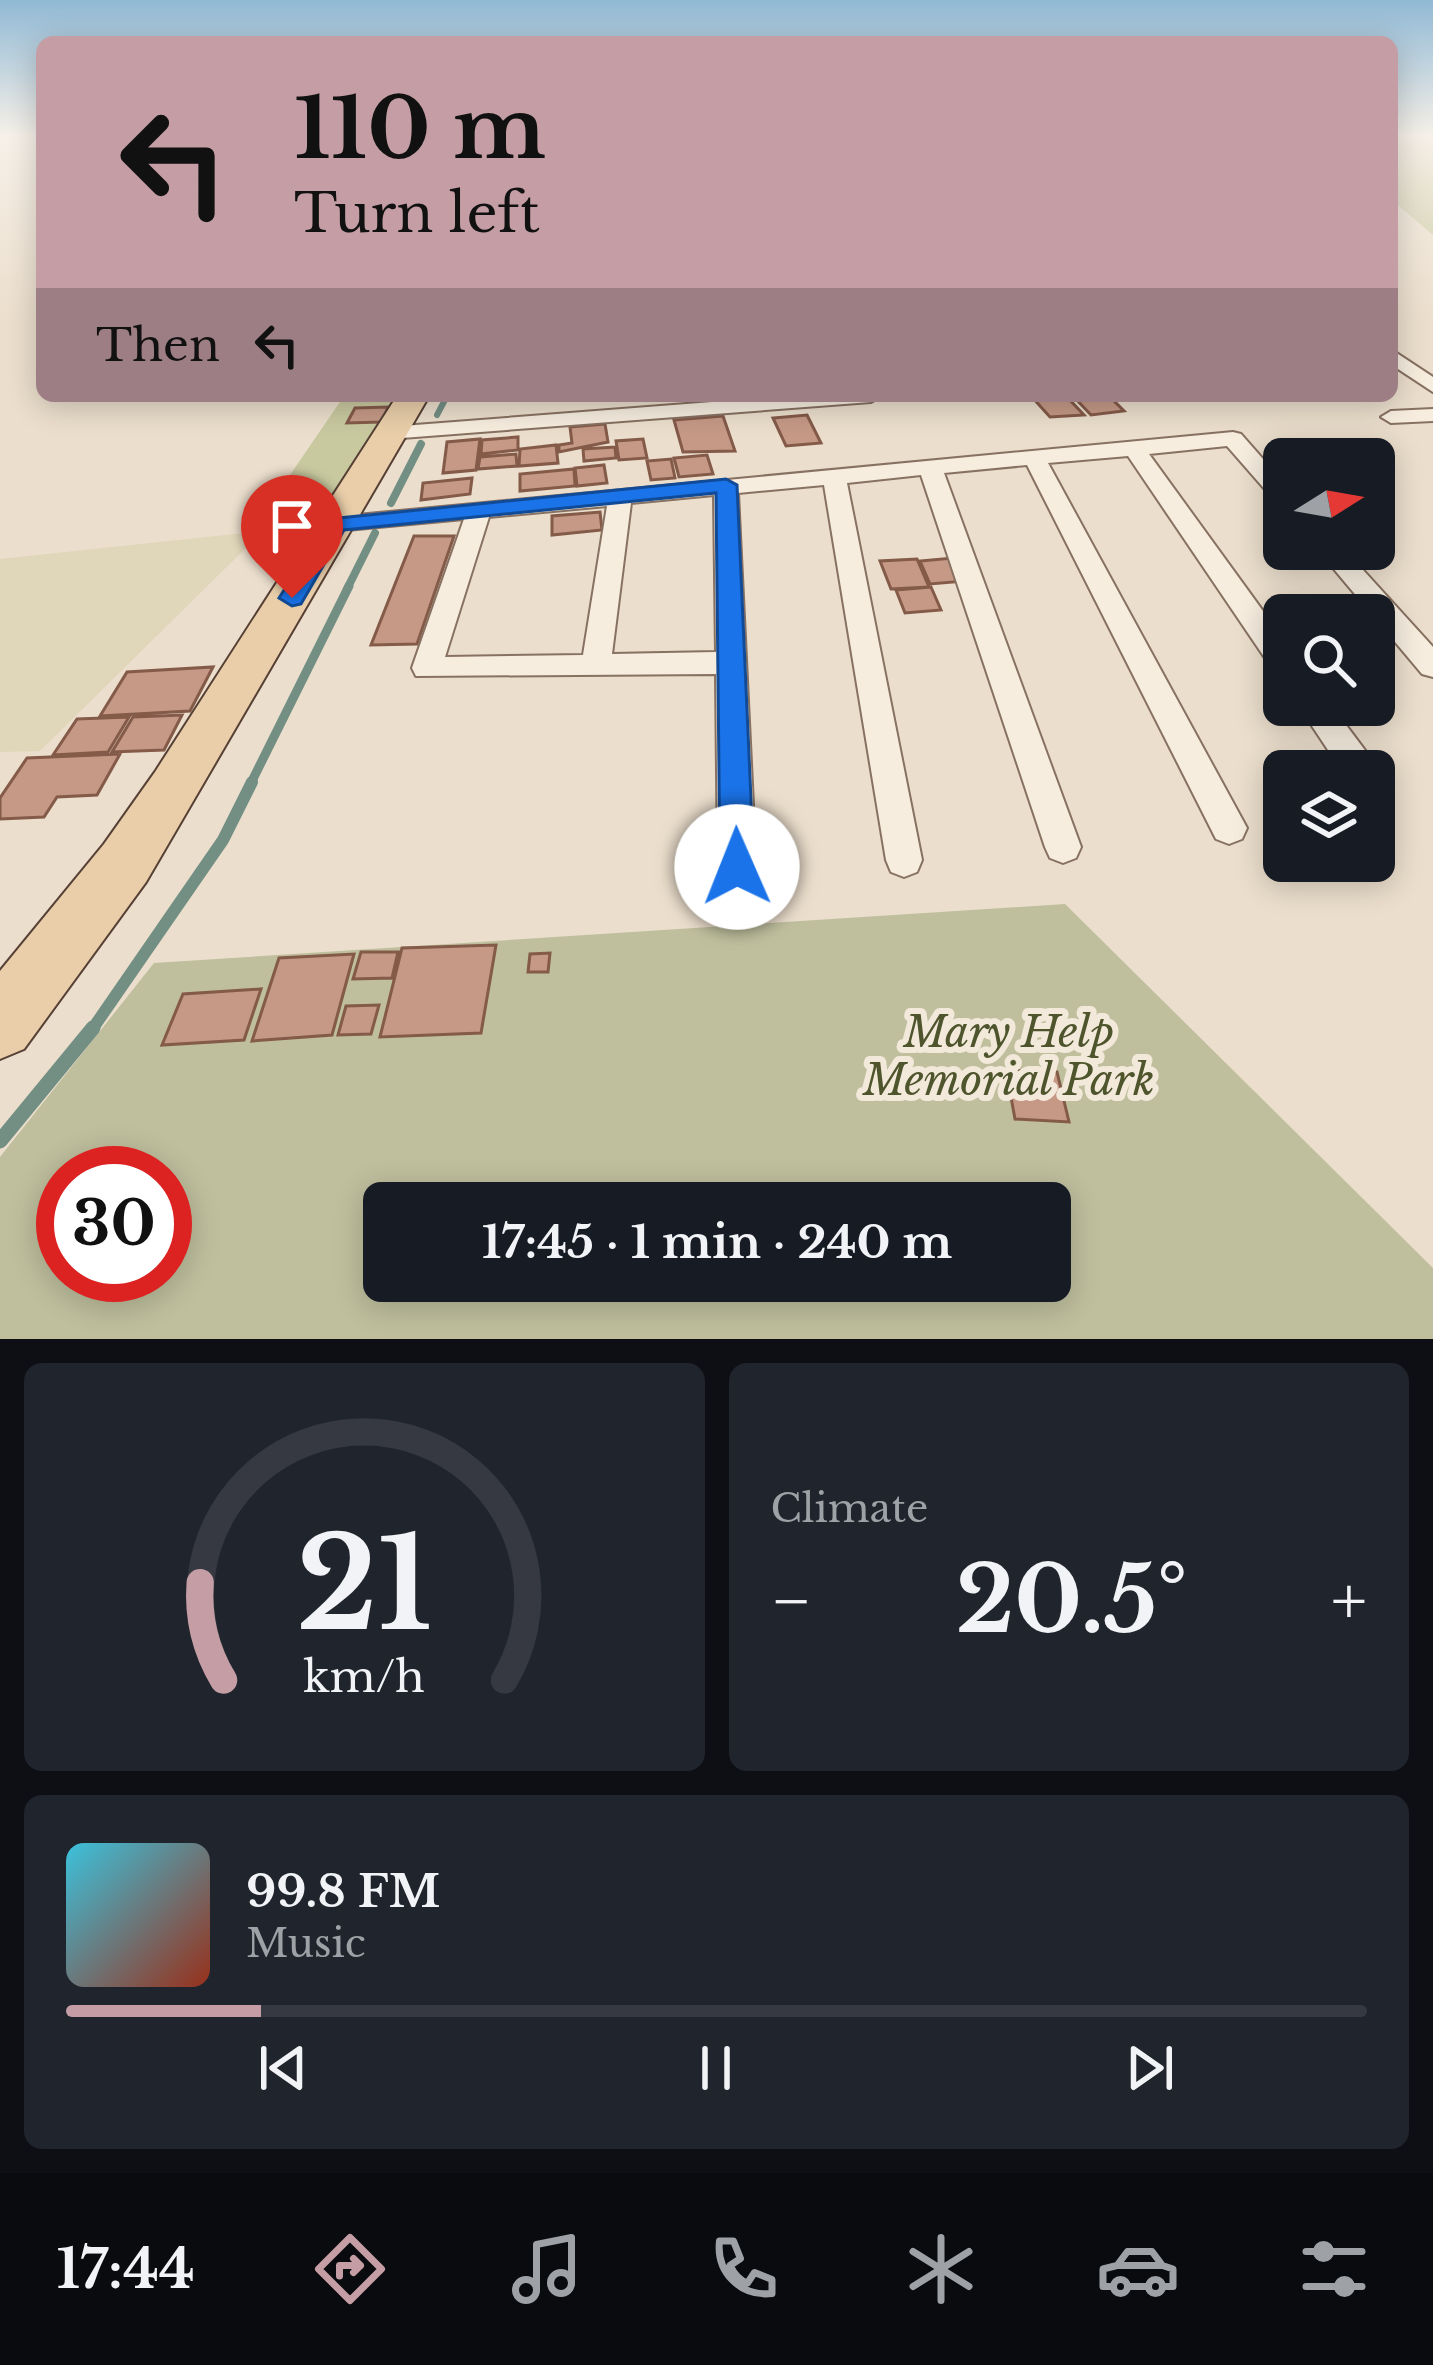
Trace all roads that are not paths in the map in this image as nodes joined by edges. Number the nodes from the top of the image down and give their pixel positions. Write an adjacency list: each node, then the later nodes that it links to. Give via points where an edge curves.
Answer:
1 (1398, 360): 2 (street)
2 (1433, 386)
3 (721, 402): 4 (street)
4 (619, 405): 5 (street)
5 (401, 415): 16 (main road)
6 (1433, 415): 7 (street)
7 (1391, 417)
8 (1135, 449): 9 (street); 11 (street, via 1233,440); 18 (street)
9 (1035, 459): 10 (street); 22 (street)
10 (931, 470): 12 (street); 23 (street)
11 (1263, 474)
12 (834, 477): 13 (street); 24 (street)
13 (726, 485): 14 (street); 19 (street)
14 (620, 496): 15 (street); 20 (street)
15 (480, 508): 16 (street); 20 (street, via 427,668)
16 (337, 524): 26 (main road, via 125,863)
17 (1348, 570): 21 (street)
18 (1263, 632)
19 (731, 663): 20 (street); 25 (street)
20 (596, 665)
21 (1433, 666)
22 (1229, 828)
23 (1063, 847)
24 (904, 860)
25 (737, 867)
26 (0, 1025)

